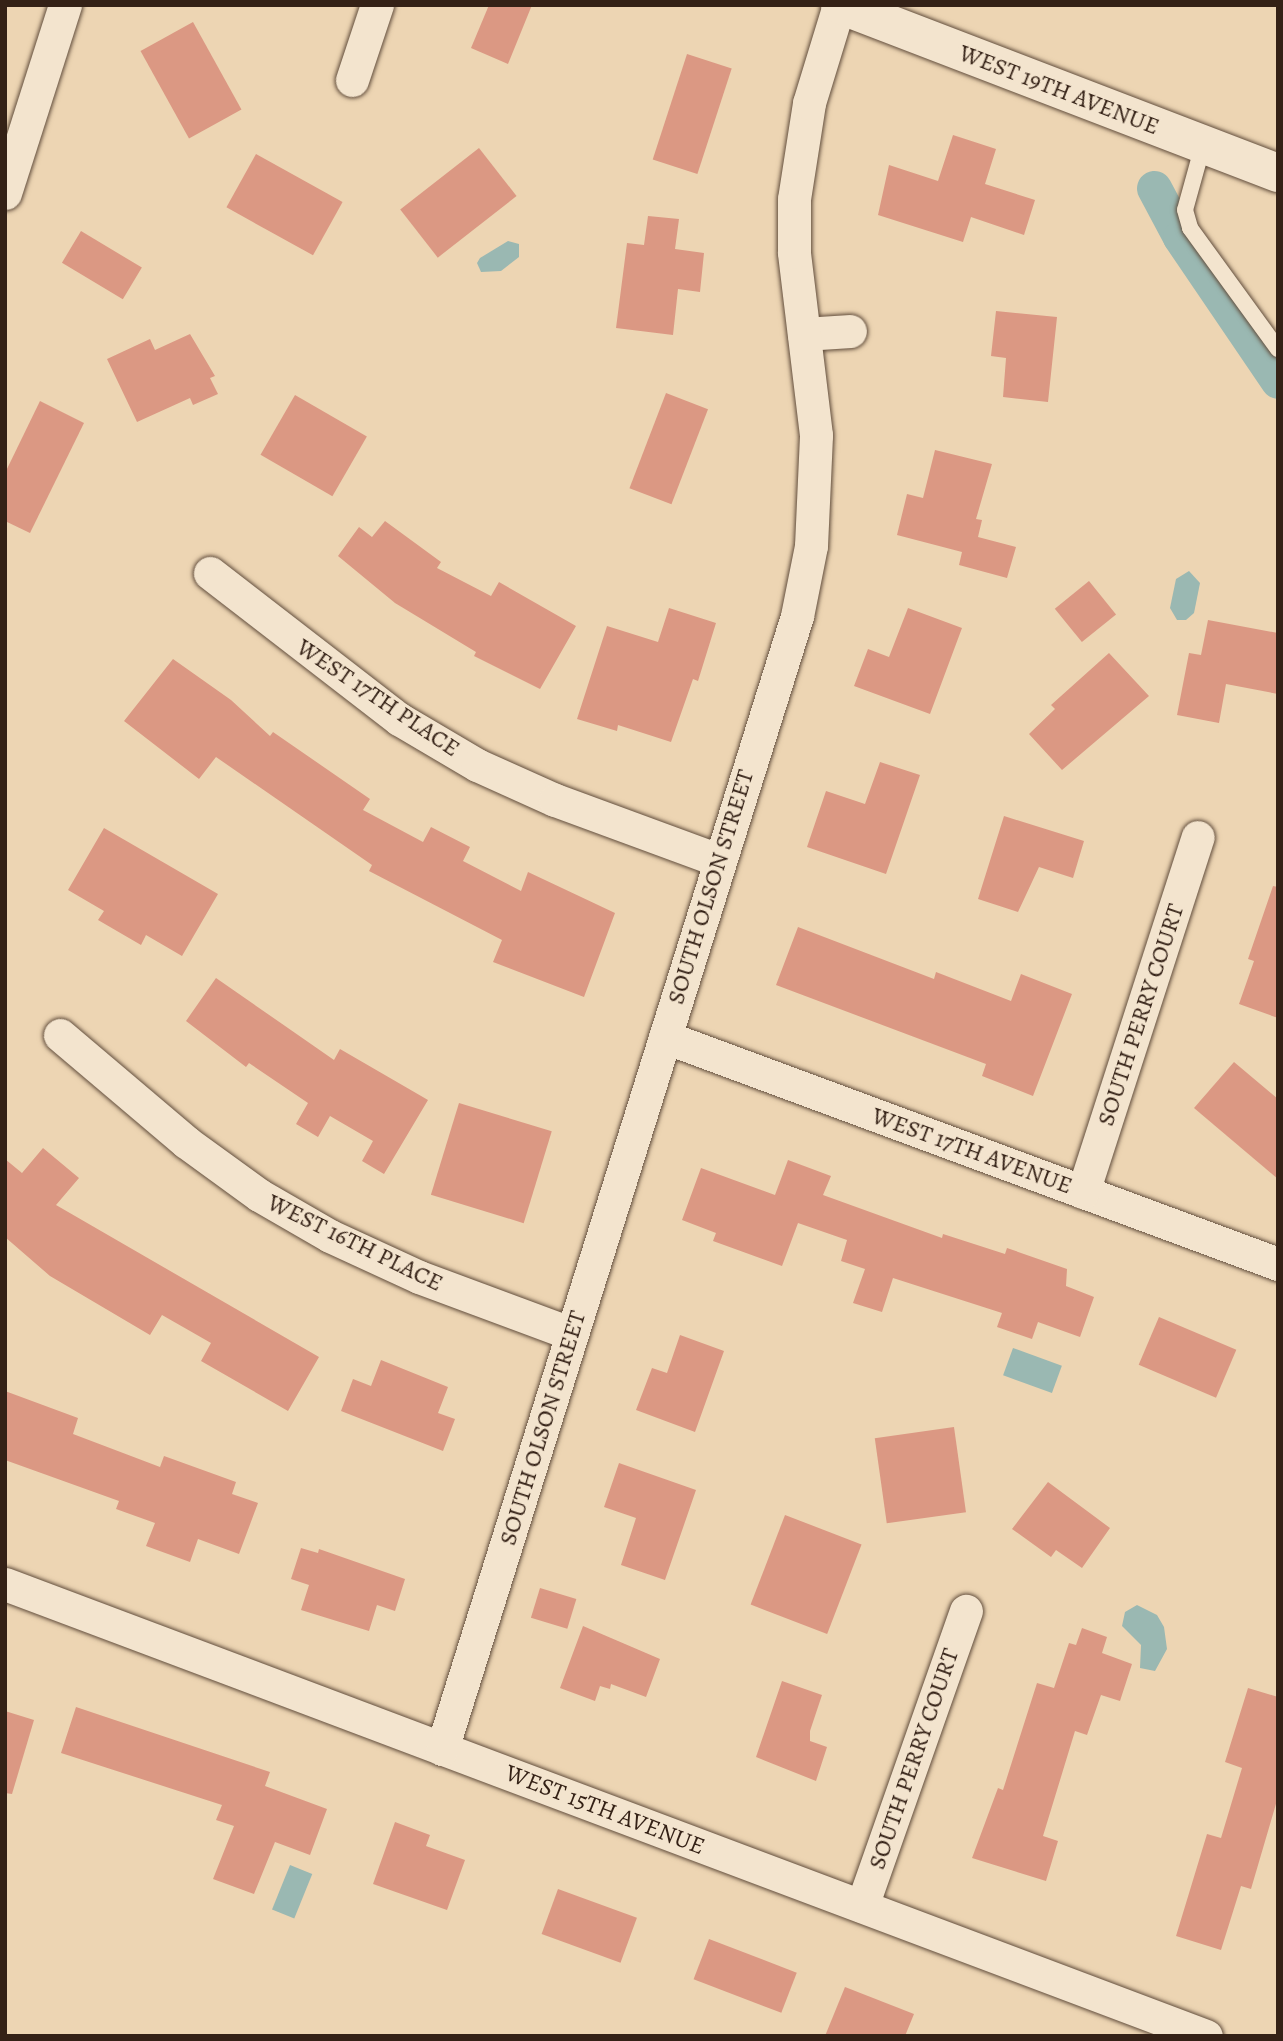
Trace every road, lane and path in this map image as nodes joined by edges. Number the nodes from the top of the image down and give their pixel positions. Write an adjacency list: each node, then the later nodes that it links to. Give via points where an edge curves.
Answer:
1 (65, 5): 7 (street)
2 (377, 5): 4 (street)
3 (840, 5): 5 (street, WEST 19TH AVENUE); 9 (street, SOUTH OLSON STREET, via 809,103 794,199 794,252)
4 (352, 80)
5 (1203, 145): 6 (street, WEST 19TH AVENUE); 10 (lane, via 1185,210 1190,228)
6 (1278, 173)
7 (5, 193)
8 (850, 331): 9 (street)
9 (804, 334): 13 (street, SOUTH OLSON STREET, via 816,435 811,546 797,616)
10 (1278, 349)
11 (209, 573): 13 (street, WEST 17TH PLACE, via 400,719 477,765 555,800)
12 (1198, 837): 16 (street, SOUTH PERRY COURT)
13 (718, 860): 15 (street, SOUTH OLSON STREET)
14 (60, 1035): 18 (street, WEST 16TH PLACE, via 186,1142 259,1195 330,1236 419,1278)
15 (665, 1037): 16 (street, WEST 17TH AVENUE); 18 (street, SOUTH OLSON STREET)
16 (1083, 1192): 17 (street, WEST 17TH AVENUE)
17 (1278, 1265)
18 (572, 1334): 21 (street, SOUTH OLSON STREET)
19 (5, 1584): 21 (street, WEST 15TH AVENUE)
20 (966, 1611): 22 (street, SOUTH PERRY COURT)
21 (442, 1749): 22 (street, WEST 15TH AVENUE)
22 (862, 1906): 23 (street, WEST 15TH AVENUE)
23 (1206, 2036)

